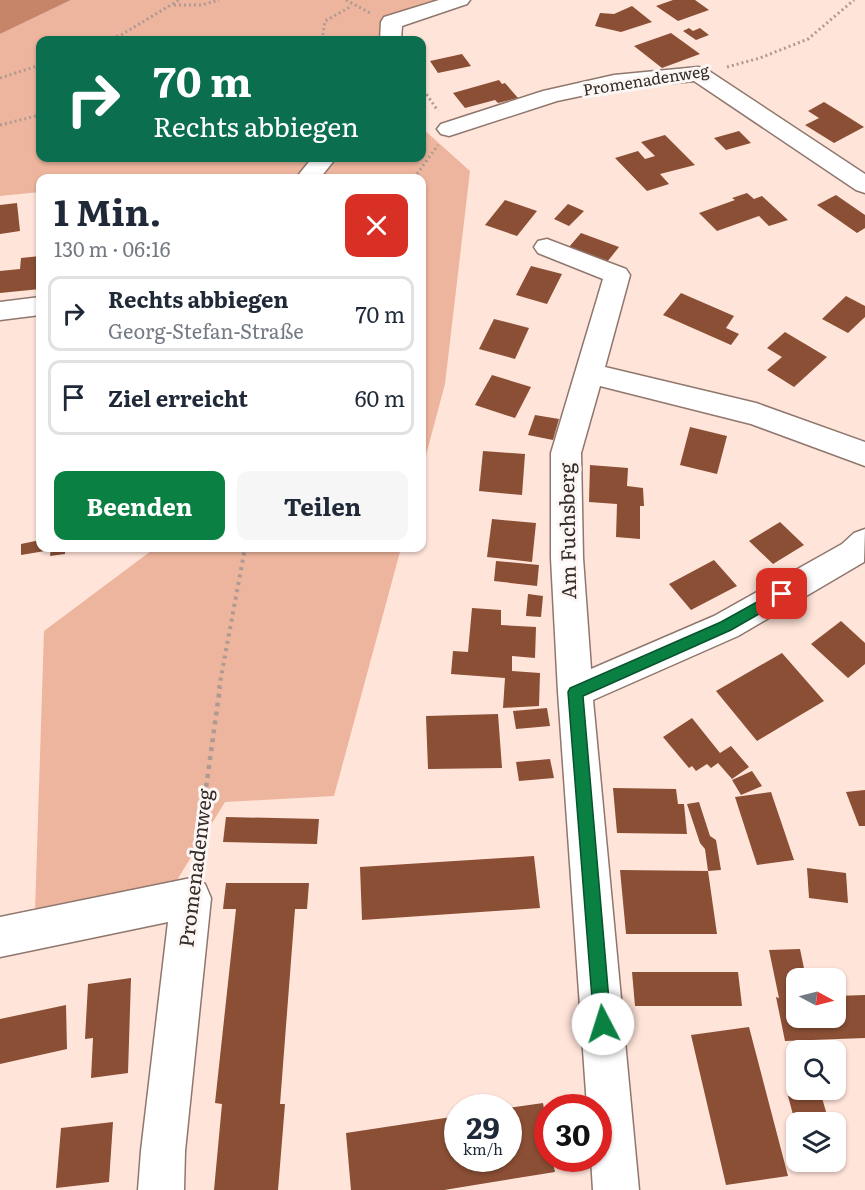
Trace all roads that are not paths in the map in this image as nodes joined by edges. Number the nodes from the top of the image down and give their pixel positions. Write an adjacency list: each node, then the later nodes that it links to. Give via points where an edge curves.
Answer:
1 (460, 0): 2 (street, via 392,22)
2 (391, 36)
3 (449, 129): 6 (street, Promenadenweg, via 551,96 614,82 698,74)
4 (321, 162): 5 (street)
5 (311, 174)
6 (865, 185)
7 (547, 247): 10 (street, Am Fuchsberg, via 616,275)
8 (36, 306): 9 (street)
9 (0, 311)
10 (588, 373): 11 (street, via 756,414); 13 (street, Am Fuchsberg, via 566,453)
11 (865, 454)
12 (865, 542): 13 (street, via 853,553 726,626)
13 (575, 692): 16 (street, Am Fuchsberg)
14 (0, 937): 15 (street, Promenadenweg, via 191,898)
15 (161, 1190)
16 (616, 1190)

